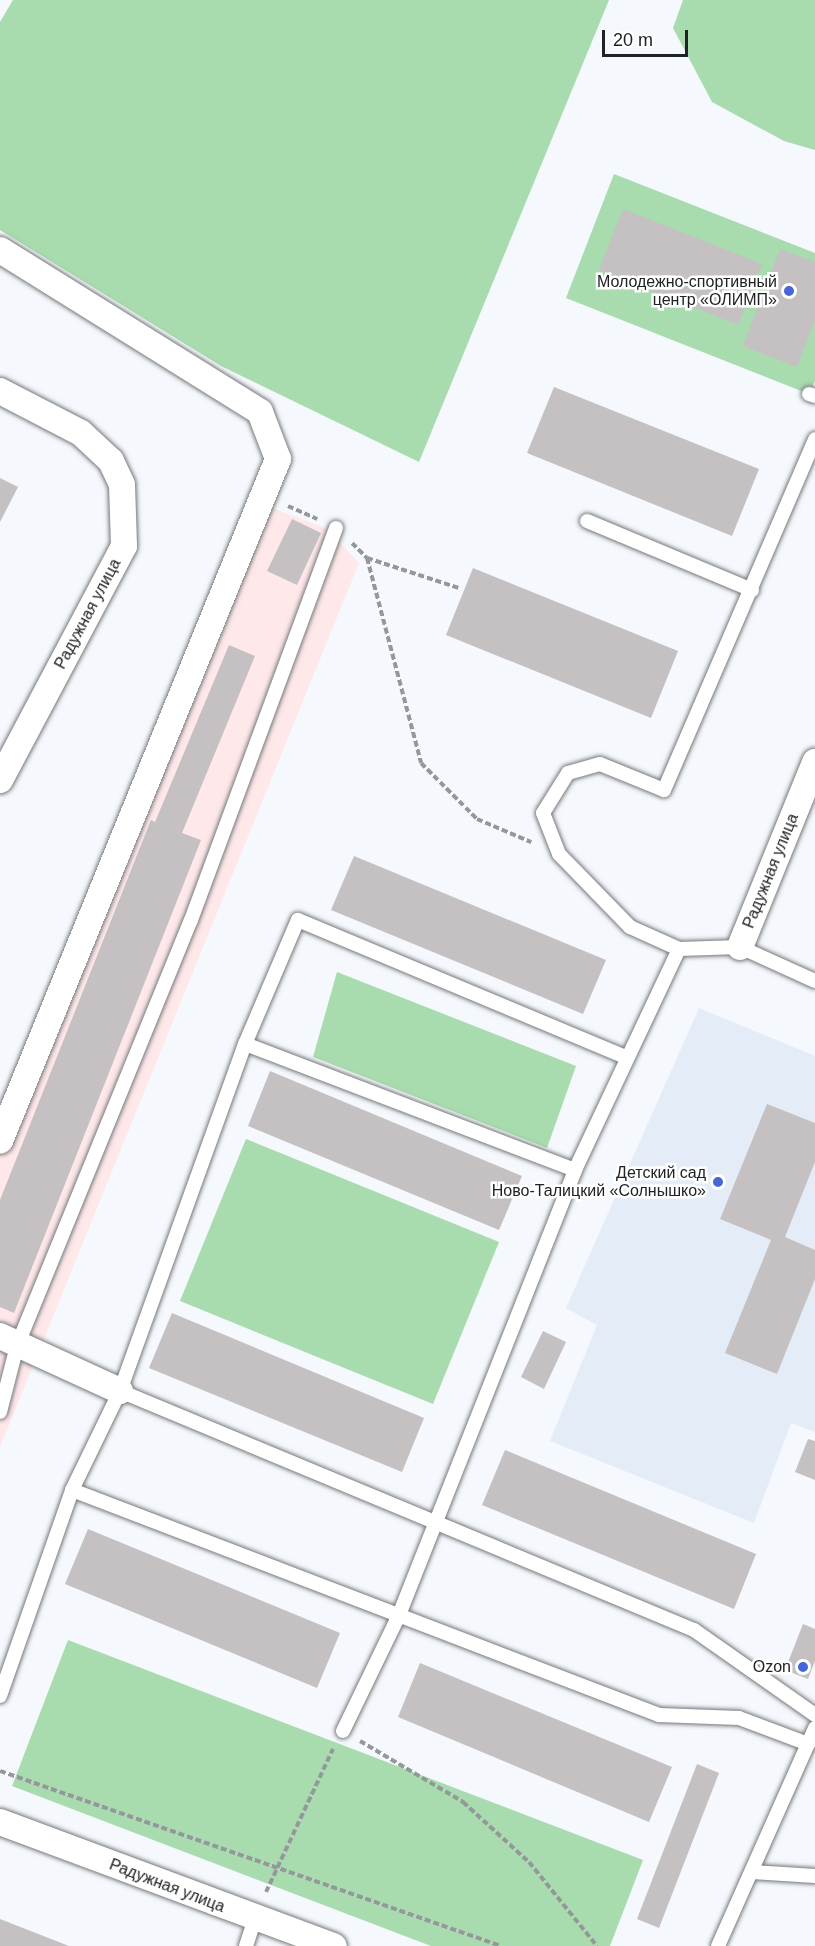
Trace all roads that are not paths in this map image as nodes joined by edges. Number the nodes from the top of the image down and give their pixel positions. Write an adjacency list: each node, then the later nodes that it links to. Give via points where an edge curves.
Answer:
1 (0, 250): 15 (street, via 260,412 279,459)
2 (0, 391): 9 (street, Радужная улица, via 81,434 111,461 122,485 124,546)
3 (815, 439): 4 (lane)
4 (812, 456): 7 (lane)
5 (587, 522): 7 (lane)
6 (336, 528): 17 (lane, via 191,920)
7 (752, 590): 11 (lane, via 664,790 600,764 568,773 543,813 559,854 630,927)
8 (815, 762): 10 (street, Радужная улица)
9 (0, 780)
10 (740, 947): 11 (lane); 12 (lane)
11 (679, 949): 14 (lane)
12 (815, 981)
13 (245, 1044): 14 (lane, via 298,920); 16 (lane); 18 (lane)
14 (626, 1057): 16 (lane)
15 (0, 1141)
16 (575, 1170): 21 (lane)
17 (9, 1341): 18 (street); 19 (lane)
18 (120, 1390): 20 (lane); 21 (lane)
19 (0, 1412)
20 (72, 1490): 22 (lane); 23 (lane)
21 (434, 1523): 22 (lane); 24 (lane, via 694,1630)
22 (399, 1614): 26 (lane); 27 (lane, via 659,1715 739,1718)
23 (0, 1696)
24 (815, 1714)
25 (815, 1728): 27 (lane)
26 (343, 1731)
27 (808, 1744): 29 (lane)
28 (0, 1822): 31 (street, Радужная улица)
29 (752, 1872): 30 (lane); 34 (lane)
30 (815, 1876)
31 (255, 1919): 32 (lane); 33 (street, Радужная улица)
32 (246, 1946)
33 (334, 1946)
34 (718, 1946)

